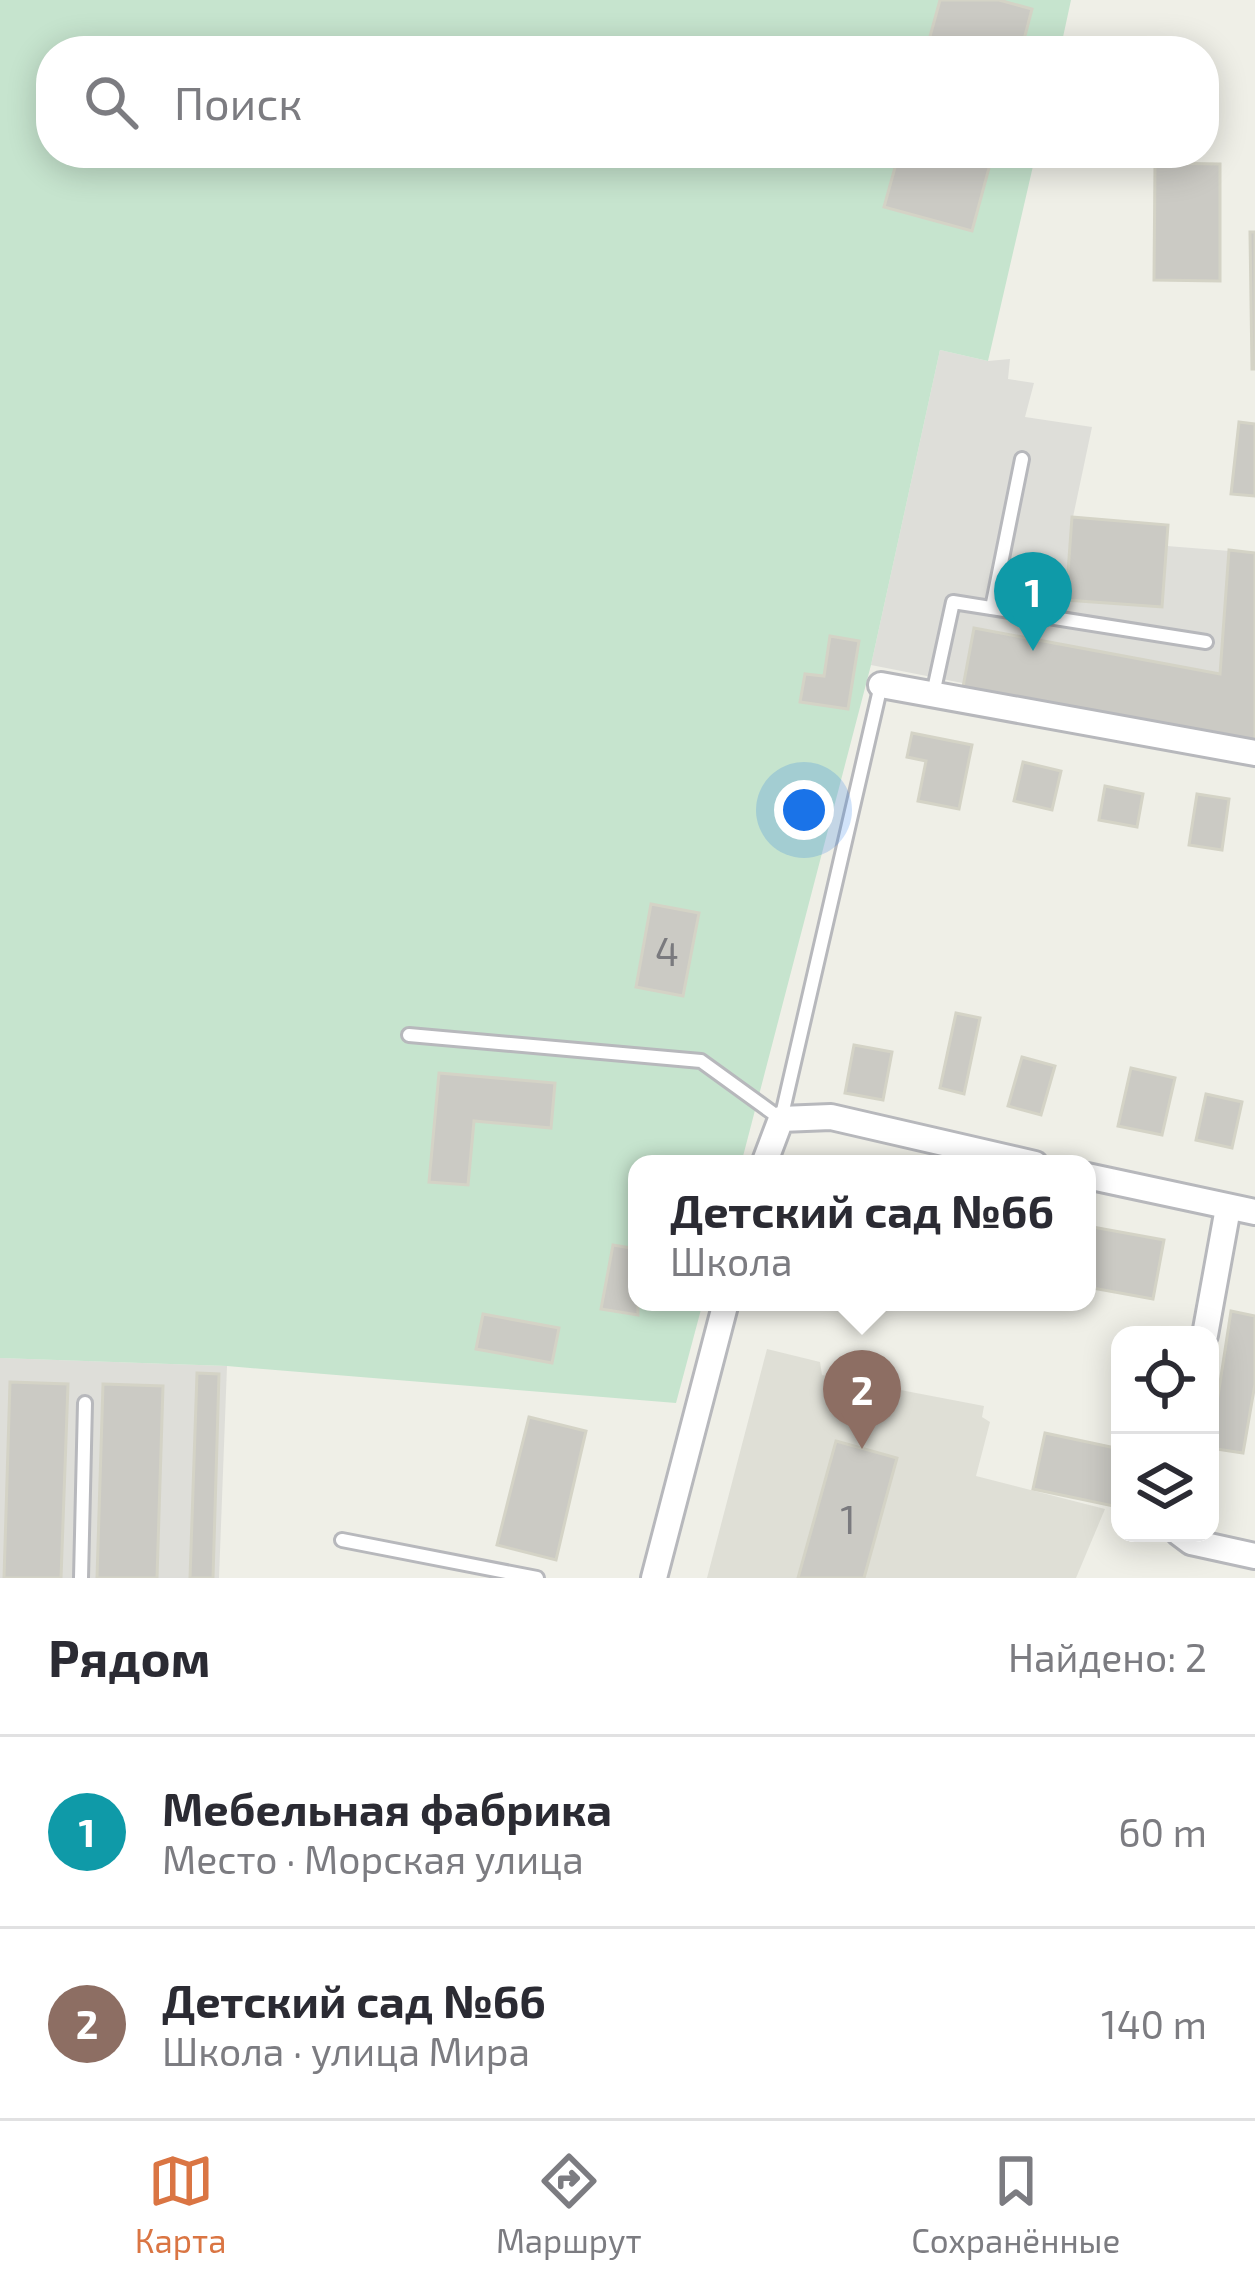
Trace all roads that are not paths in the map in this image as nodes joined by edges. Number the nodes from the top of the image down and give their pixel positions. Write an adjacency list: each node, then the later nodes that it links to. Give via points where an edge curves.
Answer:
1 (1022, 459): 2 (lane)
2 (992, 608): 3 (lane); 5 (lane, via 953,602)
3 (1206, 642)
4 (881, 685): 5 (street); 8 (lane)
5 (933, 694): 6 (street)
6 (1255, 753)
7 (410, 1035): 8 (lane, via 701,1061)
8 (781, 1119): 9 (street); 10 (street, via 831,1117)
9 (767, 1155)
10 (996, 1155)
11 (1096, 1178): 12 (street)
12 (1228, 1208): 13 (street); 15 (street)
13 (1255, 1212)
14 (724, 1311): 22 (street)
15 (1207, 1326)
16 (85, 1403): 20 (lane)
17 (342, 1540): 21 (lane)
18 (1191, 1542): 19 (street)
19 (1255, 1556)
20 (81, 1578)
21 (537, 1578)
22 (654, 1578)

